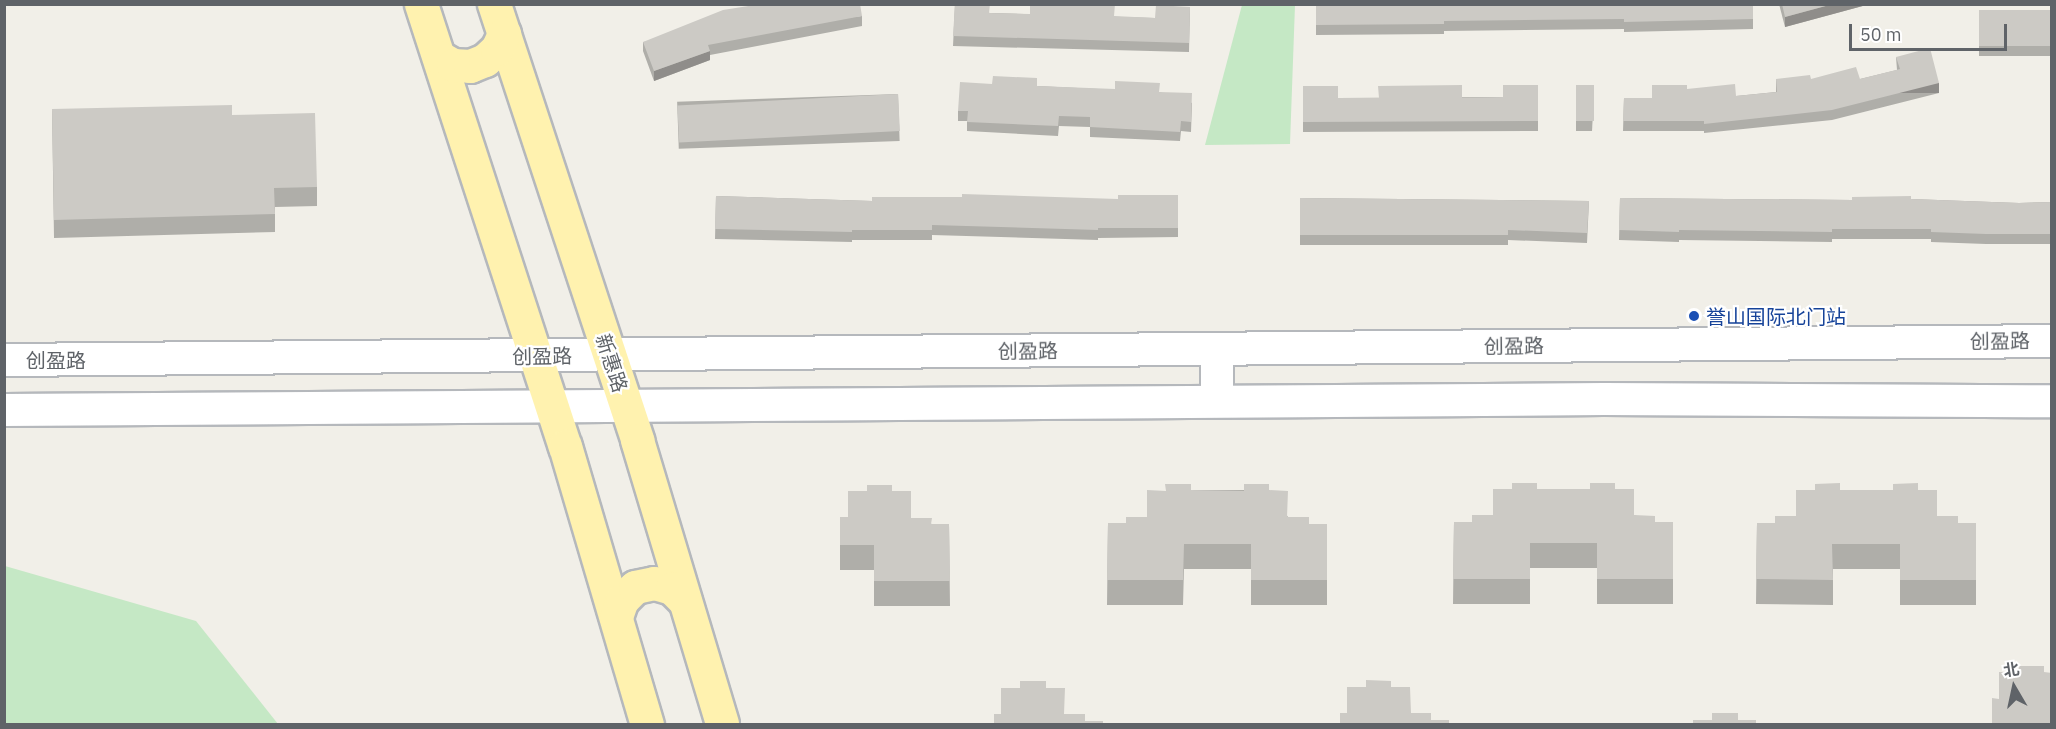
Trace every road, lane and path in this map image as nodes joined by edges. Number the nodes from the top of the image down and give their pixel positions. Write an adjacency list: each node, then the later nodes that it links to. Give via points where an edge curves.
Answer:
1 (421, 4): 3 (main road)
2 (499, 19): 3 (main road, via 497,49 485,60 470,66 453,65); 6 (main road, 新惠路)
3 (439, 57): 7 (main road)
4 (2052, 341): 5 (street, 创盈路)
5 (1217, 349): 6 (street, 创盈路); 9 (street)
6 (609, 355): 7 (street, 创盈路); 11 (main road, 新惠路)
7 (536, 356): 8 (street, 创盈路); 12 (main road)
8 (4, 360)
9 (1217, 401): 10 (street); 11 (street)
10 (2052, 401)
11 (626, 405): 12 (street); 14 (main road, 新惠路)
12 (553, 406): 13 (street); 15 (main road)
13 (4, 410)
14 (685, 601): 15 (main road, via 672,588 654,583 635,587 621,600); 17 (main road, 新惠路)
15 (616, 617): 16 (main road)
16 (646, 724)
17 (722, 724)

